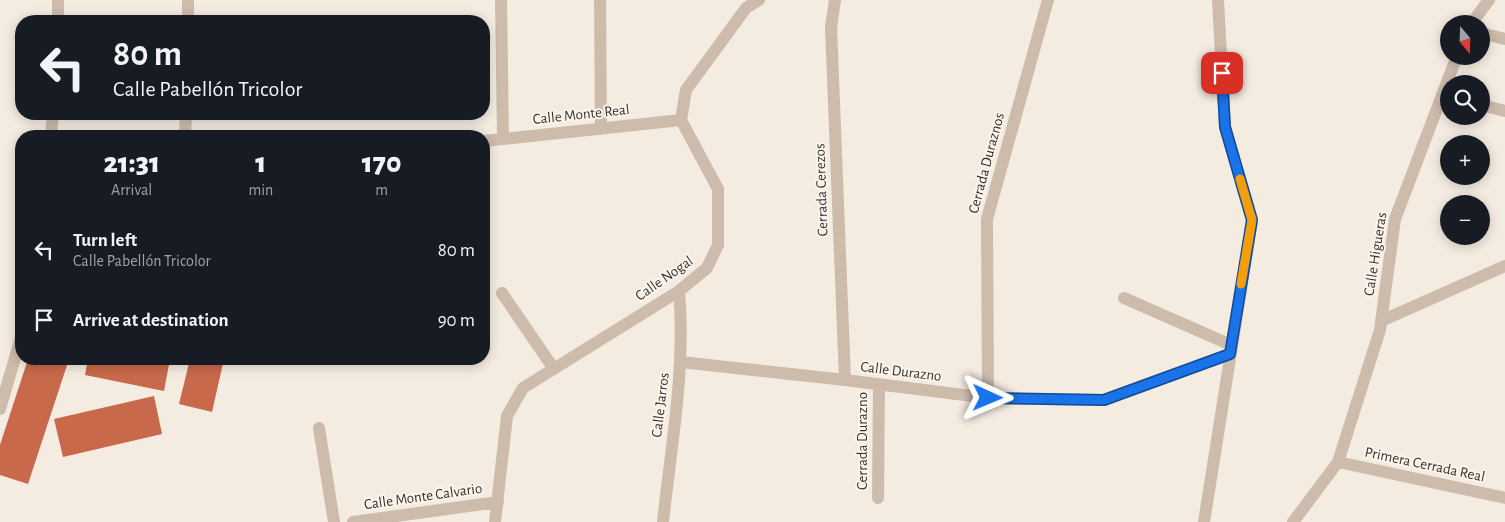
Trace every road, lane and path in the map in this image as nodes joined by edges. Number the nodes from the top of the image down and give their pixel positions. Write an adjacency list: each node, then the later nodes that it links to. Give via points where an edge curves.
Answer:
1 (58, 0): 10 (street)
2 (188, 0): 11 (street)
3 (501, 0): 20 (street)
4 (600, 0): 19 (street)
5 (759, 0): 18 (street, via 746,8 686,90)
6 (835, 0): 31 (street, Cerrada Cerezos, via 831,27)
7 (1048, 0): 33 (street, Cerrada Duraznos, via 987,219)
8 (1218, 0): 27 (street, via 1225,127 1252,220)
9 (1489, 0): 12 (street)
10 (58, 15)
11 (188, 15)
12 (1478, 15)
13 (1490, 35): 14 (street)
14 (1505, 39)
15 (1440, 108): 26 (street, Calle Higueras, via 1395,219)
16 (1490, 108): 17 (street)
17 (1505, 112)
18 (681, 120): 19 (street, Calle Monte Real); 23 (street, Calle Nogal, via 718,189 718,245 707,268)
19 (601, 129): 20 (street, Calle Monte Real)
20 (502, 139): 21 (street, Calle Monte Real)
21 (490, 140)
22 (1505, 266): 26 (street)
23 (678, 291): 29 (street, Calle Jarros, via 682,326); 30 (street, Calle Nogal)
24 (502, 293): 30 (street)
25 (1124, 298): 27 (street)
26 (1381, 321): 36 (street, Calle Higueras)
27 (1231, 349): 33 (street, Calle Durazno, via 1104,400); 44 (street)
28 (15, 358): 34 (street)
29 (681, 362): 31 (street, Calle Durazno); 43 (street, Calle Jarros)
30 (554, 369): 39 (street, Calle Nogal, via 523,388 507,416)
31 (845, 380): 32 (street, Calle Durazno)
32 (879, 384): 33 (street, Calle Durazno); 37 (street, Cerrada Durazno)
33 (988, 398)
34 (0, 409)
35 (319, 428): 40 (street)
36 (1338, 462): 38 (street, Primera Cerrada Real); 45 (street, Calle Higueras)
37 (878, 498)
38 (1505, 498)
39 (498, 502): 41 (street, Calle Monte Calvario); 42 (street, Calle Nogal)
40 (334, 522)
41 (353, 522)
42 (495, 522)
43 (663, 522)
44 (1204, 522)
45 (1293, 522)

